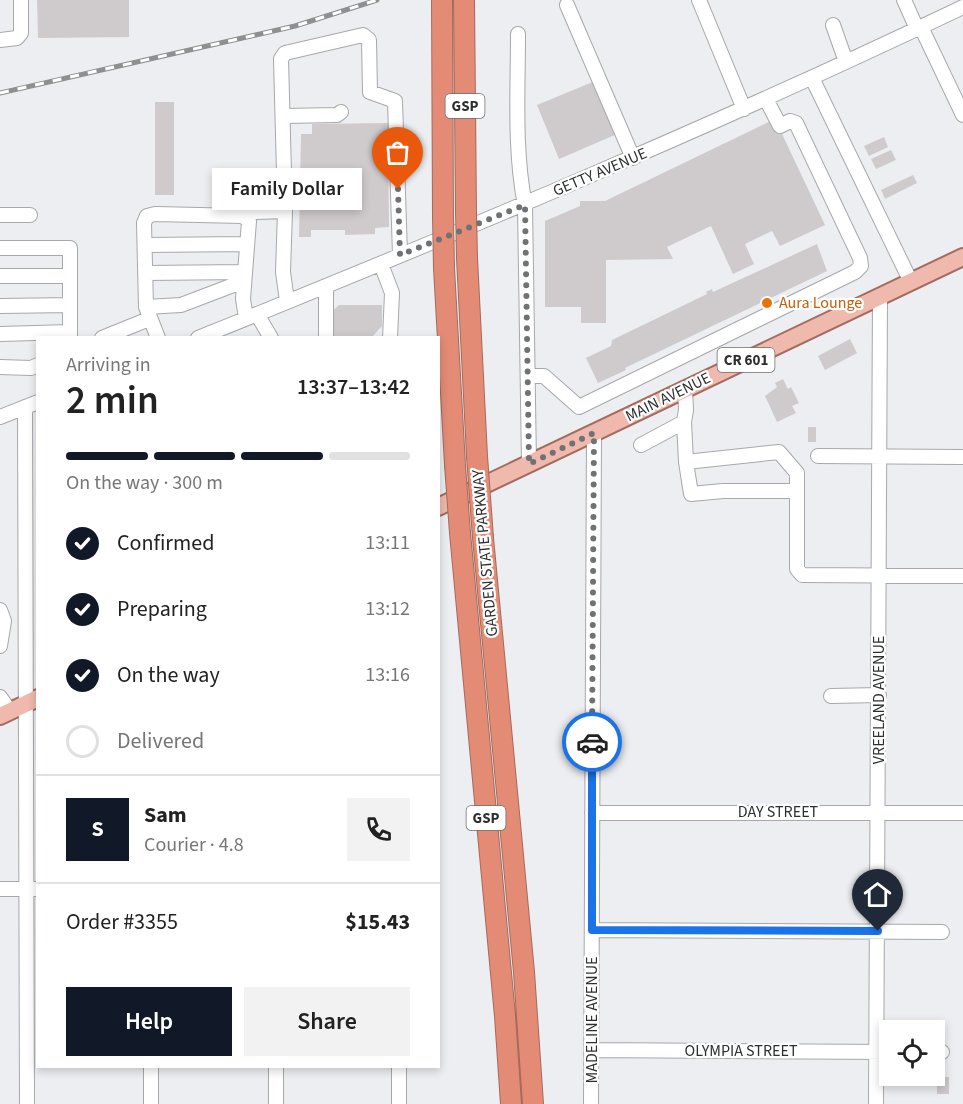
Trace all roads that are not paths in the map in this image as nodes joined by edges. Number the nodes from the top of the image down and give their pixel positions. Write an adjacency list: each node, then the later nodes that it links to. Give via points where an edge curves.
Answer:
1 (21, 0): 11 (street, via 21,33 17,38)
2 (464, 0): 95 (highway, GARDEN STATE PARKWAY / GSP, bridge, via 467,258 477,456)
3 (699, 0): 15 (street)
4 (903, 0): 9 (street)
5 (442, 4): 94 (highway, GARDEN STATE PARKWAY / GSP, bridge, via 444,268 455,465)
6 (567, 5): 19 (street)
7 (963, 7): 9 (street, GETTY AVENUE)
8 (832, 25): 12 (street)
9 (919, 28): 12 (street, GETTY AVENUE); 17 (street)
10 (518, 34): 20 (street, via 519,143)
11 (0, 40)
12 (846, 62): 13 (street, GETTY AVENUE)
13 (812, 78): 14 (street, GETTY AVENUE); 35 (street)
14 (766, 99): 15 (street, GETTY AVENUE); 53 (street, via 780,126 790,121 796,123 861,267 579,407 544,376)
15 (744, 109): 19 (street, GETTY AVENUE)
16 (340, 112): 18 (street)
17 (963, 115)
18 (283, 116): 21 (street); 28 (street, via 281,59 285,53 363,34 369,40 370,92 395,101)
19 (633, 158): 20 (street, GETTY AVENUE)
20 (525, 205): 28 (street, GETTY AVENUE); 53 (street)
21 (285, 211): 24 (street); 38 (street)
22 (0, 215): 23 (street)
23 (30, 215)
24 (243, 216): 25 (street, via 249,221); 26 (street, via 147,216)
25 (247, 244): 26 (street); 34 (street)
26 (145, 245): 31 (street)
27 (0, 248): 33 (street, via 70,248)
28 (400, 255): 30 (street, GETTY AVENUE)
29 (963, 257): 35 (main road, MAIN AVENUE / CR 601)
30 (381, 264): 36 (street, GETTY AVENUE); 50 (street, via 392,293)
31 (145, 273): 34 (street); 41 (street)
32 (0, 276): 33 (street)
33 (70, 276): 39 (street)
34 (245, 277): 41 (street, via 181,305); 42 (street, via 243,300)
35 (911, 282): 37 (main road, MAIN AVENUE / CR 601)
36 (326, 286): 38 (street, GETTY AVENUE); 49 (street)
37 (880, 296): 54 (main road, MAIN AVENUE / CR 601); 61 (street, VREELAND AVENUE)
38 (287, 302): 42 (street, GETTY AVENUE)
39 (70, 305): 40 (street); 44 (street)
40 (0, 306)
41 (148, 313): 45 (street); 46 (street)
42 (252, 316): 47 (street, GETTY AVENUE); 48 (street)
43 (0, 334): 44 (street)
44 (70, 335)
45 (106, 336)
46 (157, 336)
47 (203, 336)
48 (269, 336)
49 (326, 336)
50 (390, 336)
51 (36, 366): 52 (street)
52 (0, 368)
53 (528, 376): 64 (street)
54 (685, 389): 57 (street); 58 (main road, MAIN AVENUE / CR 601)
55 (31, 405): 56 (street); 74 (street)
56 (0, 417)
57 (684, 422): 59 (street); 63 (street)
58 (594, 433): 64 (main road, MAIN AVENUE / CR 601); 76 (street, MADELINE AVENUE)
59 (641, 445)
60 (818, 456): 61 (street)
61 (880, 456): 62 (street); 67 (street, VREELAND AVENUE)
62 (963, 457)
63 (686, 462): 65 (street, via 691,494); 65 (street, via 779,452 796,473)
64 (529, 464): 66 (main road, MAIN AVENUE / CR 601)
65 (797, 491): 67 (street, via 797,569 802,575)
66 (440, 506)
67 (879, 575): 68 (street); 71 (street, VREELAND AVENUE)
68 (963, 576)
69 (0, 610): 70 (street, via 4,621)
70 (0, 645)
71 (879, 695): 72 (street); 75 (street, VREELAND AVENUE)
72 (831, 696)
73 (0, 697): 74 (street)
74 (18, 707): 79 (street)
75 (878, 812): 76 (street, DAY STREET); 77 (street, DAY STREET); 81 (street, VREELAND AVENUE)
76 (592, 813): 80 (street, MADELINE AVENUE)
77 (963, 813)
78 (0, 889): 79 (street)
79 (32, 889): 90 (street)
80 (592, 930): 81 (street); 84 (street, MADELINE AVENUE)
81 (878, 931): 82 (street); 83 (street, VREELAND AVENUE)
82 (942, 932)
83 (882, 1020)
84 (592, 1050): 85 (street, OLYMPIA STREET); 96 (street, MADELINE AVENUE)
85 (879, 1052)
86 (151, 1068): 91 (street)
87 (276, 1068): 92 (street)
88 (399, 1068): 93 (street)
89 (879, 1082): 97 (street, VREELAND AVENUE)
90 (27, 1104)
91 (151, 1104)
92 (276, 1104)
93 (399, 1104)
94 (511, 1104)
95 (533, 1104)
96 (591, 1104)
97 (876, 1104)

